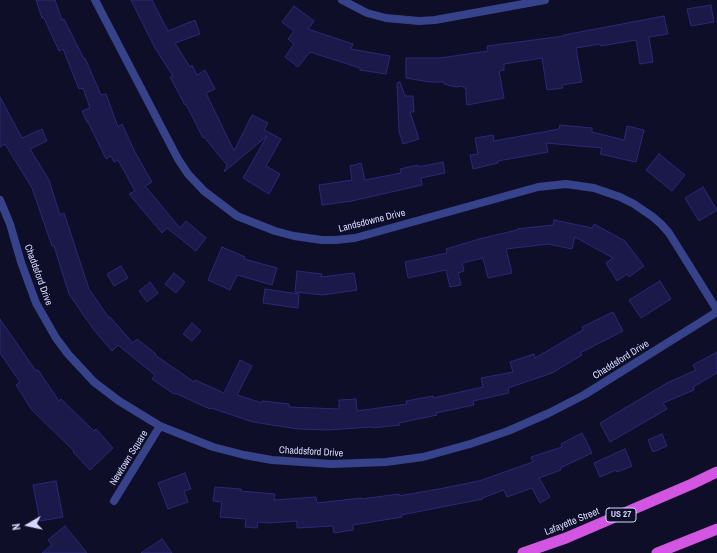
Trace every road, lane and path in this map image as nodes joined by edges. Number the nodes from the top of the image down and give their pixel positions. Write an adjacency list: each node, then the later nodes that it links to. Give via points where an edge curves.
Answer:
1 (94, 0): 5 (street, Landsdowne Drive, via 178,159 204,191 237,216 294,236 336,240 355,238 538,187 566,184 594,188 634,204 661,224)
2 (342, 0): 3 (street, via 367,13 386,18 419,21)
3 (546, 0)
4 (0, 200): 6 (street, Chaddsford Drive, via 36,303 56,338 81,368 106,392)
5 (717, 311): 6 (street, Chaddsford Drive, via 584,395 549,413 508,431 423,457 356,464 272,460 213,447)
6 (160, 426): 8 (street, Newtown Square)
7 (717, 472): 10 (highway, Lafayette Street / US 27, via 566,538)
8 (114, 501)
9 (717, 530): 11 (highway)
10 (523, 553)
11 (657, 553)

